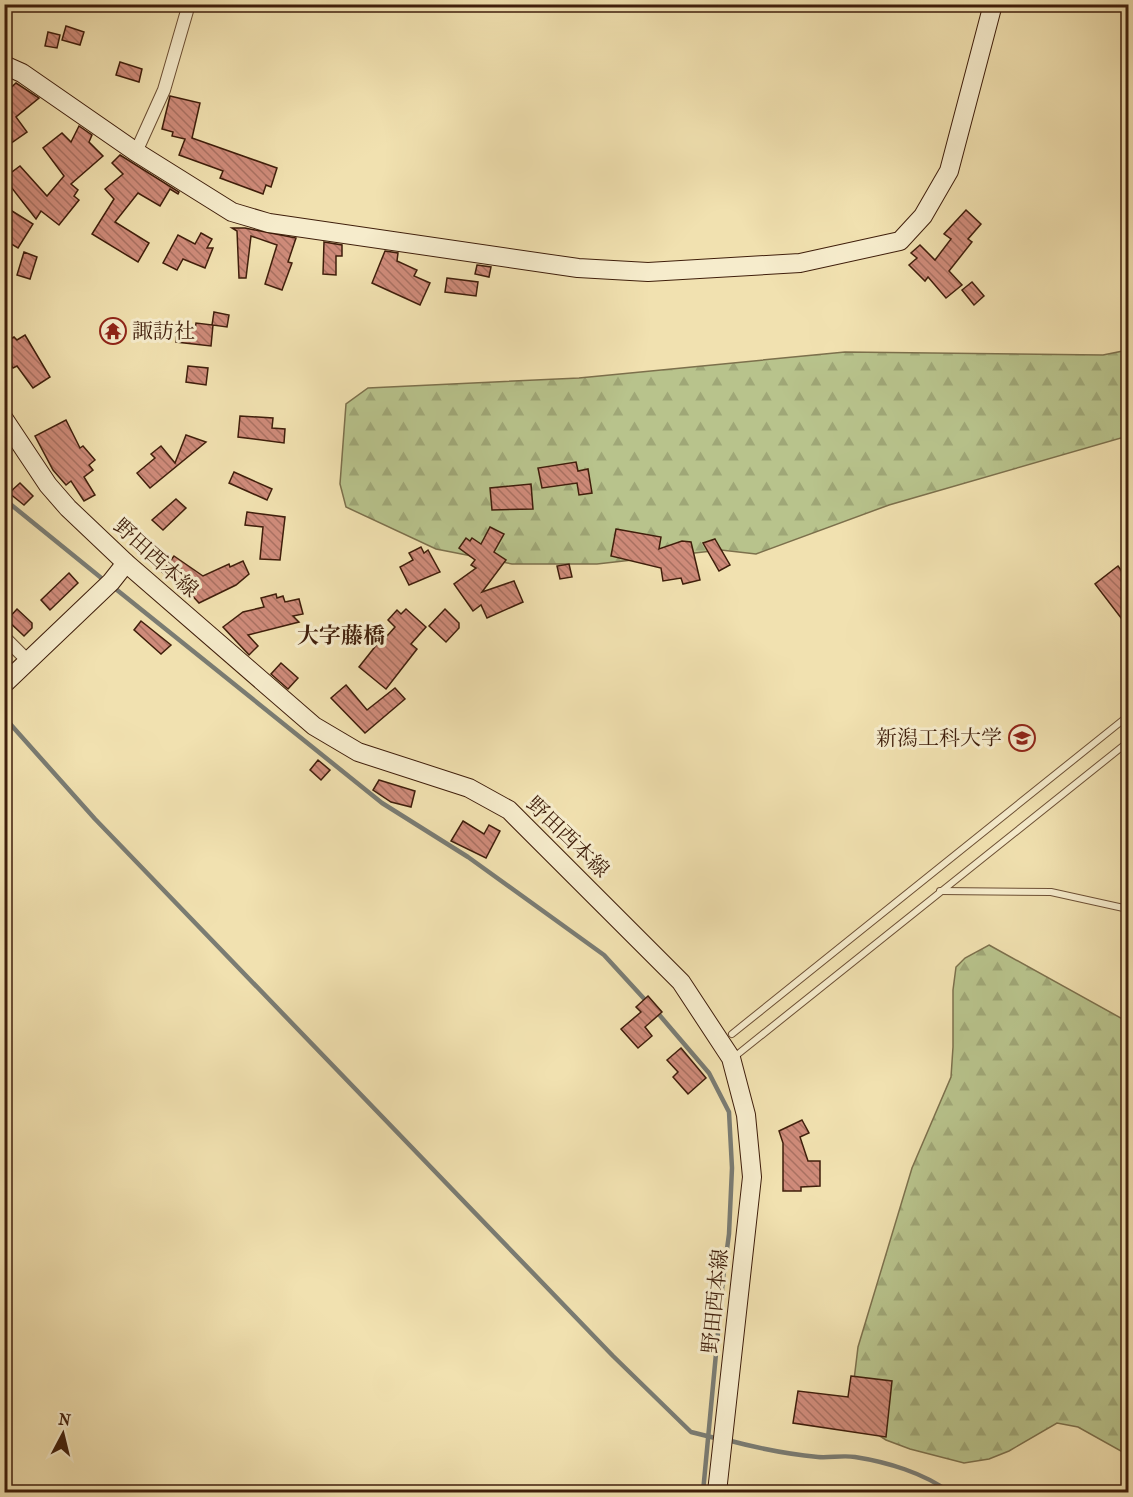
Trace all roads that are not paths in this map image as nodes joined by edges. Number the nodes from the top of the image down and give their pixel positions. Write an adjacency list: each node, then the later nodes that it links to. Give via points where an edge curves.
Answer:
1 (189, 4): 4 (street, via 164,90)
2 (993, 4): 4 (main road, via 949,171 923,216 900,241 800,263 648,272 578,268 269,223 232,212)
3 (4, 65): 4 (main road, via 22,73)
4 (136, 152)
5 (4, 419): 6 (main road, 野田西本線, via 48,485)
6 (126, 563): 8 (main road); 15 (main road, 野田西本線, via 331,738 358,752 469,788 509,810 681,982)
7 (4, 637): 8 (street)
8 (28, 661): 9 (main road)
9 (4, 684)
10 (1128, 716): 14 (lane)
11 (1128, 742): 12 (lane)
12 (940, 891): 13 (lane, via 1051,892); 15 (lane)
13 (1128, 909)
14 (732, 1034)
15 (731, 1059): 16 (main road, 野田西本線, via 746,1115 752,1177)
16 (717, 1492)

